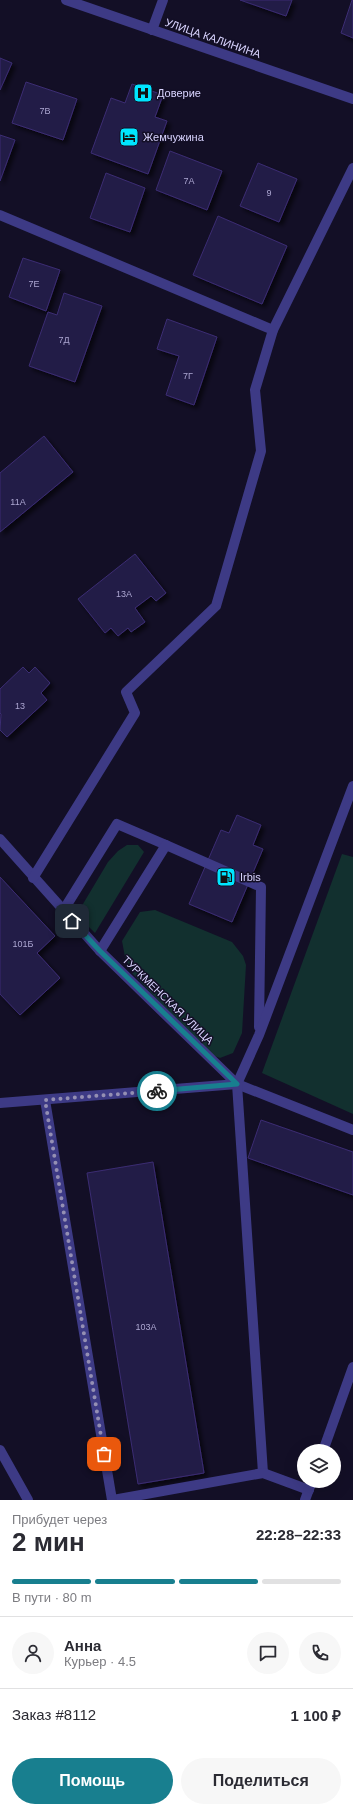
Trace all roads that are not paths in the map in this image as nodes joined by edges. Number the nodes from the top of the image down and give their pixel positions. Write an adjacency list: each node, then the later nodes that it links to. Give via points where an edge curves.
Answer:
1 (66, 0): 3 (street, УЛИЦА КАЛИНИНА)
2 (163, 0): 3 (street)
3 (152, 30): 4 (street, УЛИЦА КАЛИНИНА)
4 (353, 99)
5 (353, 168): 7 (street)
6 (0, 216): 7 (street)
7 (273, 330): 11 (street, via 254,390 261,451 216,606 126,692 135,713)
8 (353, 786): 14 (street)
9 (0, 839): 11 (street, ТУРКМЕНСКАЯ УЛИЦА)
10 (166, 845): 12 (street, via 117,824); 13 (street); 14 (street, via 262,888)
11 (33, 878): 12 (street, ТУРКМЕНСКАЯ УЛИЦА)
12 (63, 910): 13 (street, ТУРКМЕНСКАЯ УЛИЦА)
13 (100, 951): 15 (street, ТУРКМЕНСКАЯ УЛИЦА)
14 (259, 1035): 15 (street)
15 (237, 1084): 16 (street); 18 (street, ТУРКМЕНСКАЯ УЛИЦА); 22 (street)
16 (45, 1100): 17 (street); 25 (street)
17 (0, 1103)
18 (353, 1130)
19 (353, 1366): 20 (street)
20 (325, 1444)
21 (0, 1450): 24 (street)
22 (263, 1473): 23 (street); 25 (street)
23 (308, 1490)
24 (28, 1500)
25 (112, 1500)

